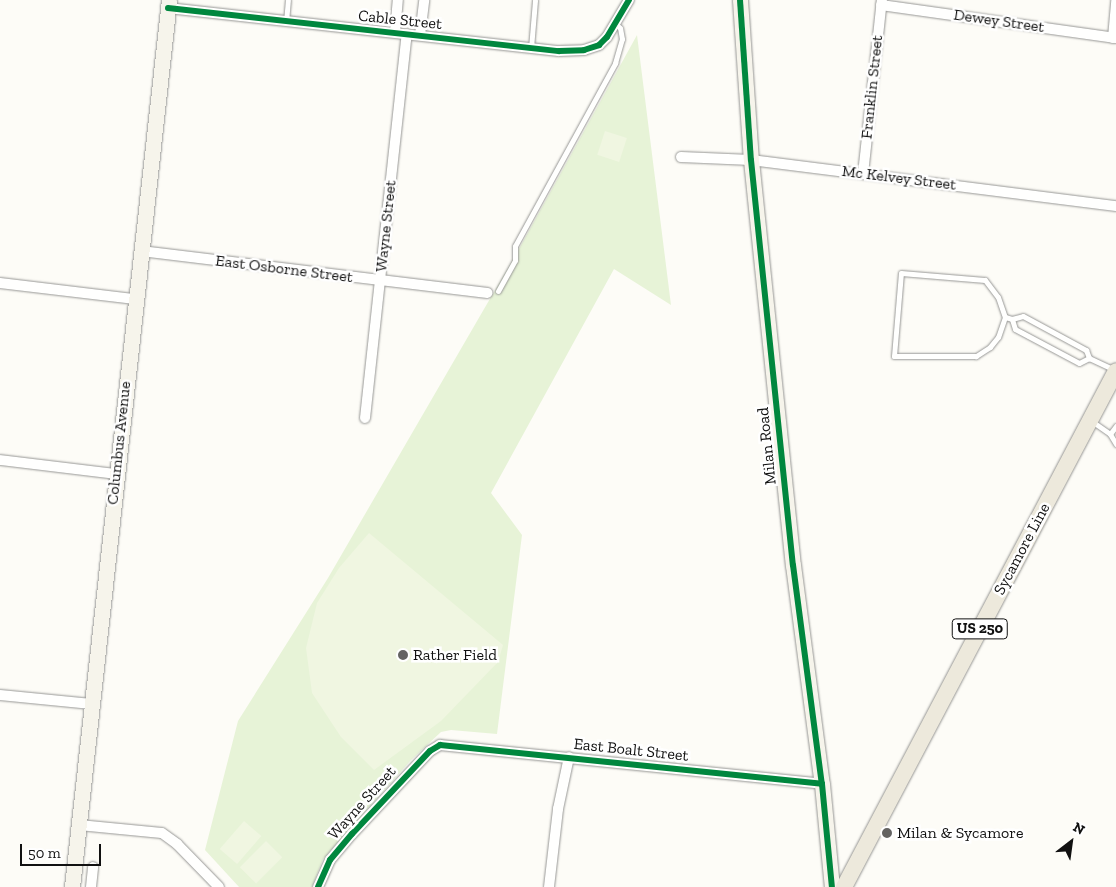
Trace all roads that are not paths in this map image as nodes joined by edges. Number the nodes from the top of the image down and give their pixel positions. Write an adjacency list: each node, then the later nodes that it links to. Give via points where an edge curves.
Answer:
1 (288, 0): 10 (lane)
2 (398, 0): 12 (street)
3 (424, 0): 14 (street)
4 (535, 0): 16 (lane)
5 (629, 0): 11 (street)
6 (740, 0): 18 (street, Milan Road)
7 (1116, 0): 15 (street)
8 (881, 2): 15 (street, Dewey Street); 19 (street, Franklin Street)
9 (168, 4): 10 (street, Cable Street); 21 (street, Columbus Avenue)
10 (286, 22): 12 (street, Cable Street)
11 (616, 24): 16 (street, Cable Street, via 599,45 584,50); 24 (lane, via 622,39 615,63 515,246 515,260)
12 (395, 32): 13 (street, Cable Street)
13 (407, 34): 14 (street, Cable Street); 22 (street, Wayne Street)
14 (420, 35): 16 (street, Cable Street)
15 (1114, 38)
16 (531, 48)
17 (681, 157): 18 (street, Mc Kelvey Street)
18 (751, 160): 19 (street, Mc Kelvey Street); 41 (street, Milan Road, via 793,565)
19 (863, 174): 20 (street, Mc Kelvey Street)
20 (1116, 206)
21 (141, 252): 22 (street, East Osborne Street); 25 (street, Columbus Avenue)
22 (380, 280): 24 (street, East Osborne Street); 30 (street, Wayne Street)
23 (0, 283): 25 (street)
24 (493, 292)
25 (135, 299): 36 (street, Columbus Avenue)
26 (1005, 317): 26 (lane, via 998,296 985,280 901,273 894,356 976,356 998,337); 27 (lane)
27 (1012, 319): 28 (lane, via 1023,316 1086,350); 28 (lane, via 1015,329 1079,363)
28 (1090, 358): 29 (lane)
29 (1116, 371): 31 (main road, Sycamore Line / US 250)
30 (365, 418)
31 (1091, 420): 33 (lane); 50 (main road, Sycamore Line / US 250)
32 (1116, 426): 33 (lane)
33 (1110, 434): 34 (lane)
34 (1116, 444)
35 (0, 460): 36 (street)
36 (116, 474): 38 (street, Columbus Avenue)
37 (0, 695): 38 (street)
38 (92, 704): 42 (street, Columbus Avenue)
39 (437, 745): 40 (street, East Boalt Street); 47 (street, Wayne Street, via 330,860)
40 (569, 757): 41 (street, East Boalt Street); 48 (street, via 558,809)
41 (822, 784): 49 (street, Milan Road)
42 (79, 824): 44 (street, Columbus Avenue); 46 (street, via 162,833)
43 (93, 867): 45 (street)
44 (72, 887)
45 (92, 887)
46 (219, 887)
47 (318, 887)
48 (549, 887)
49 (832, 887)
50 (844, 887)

